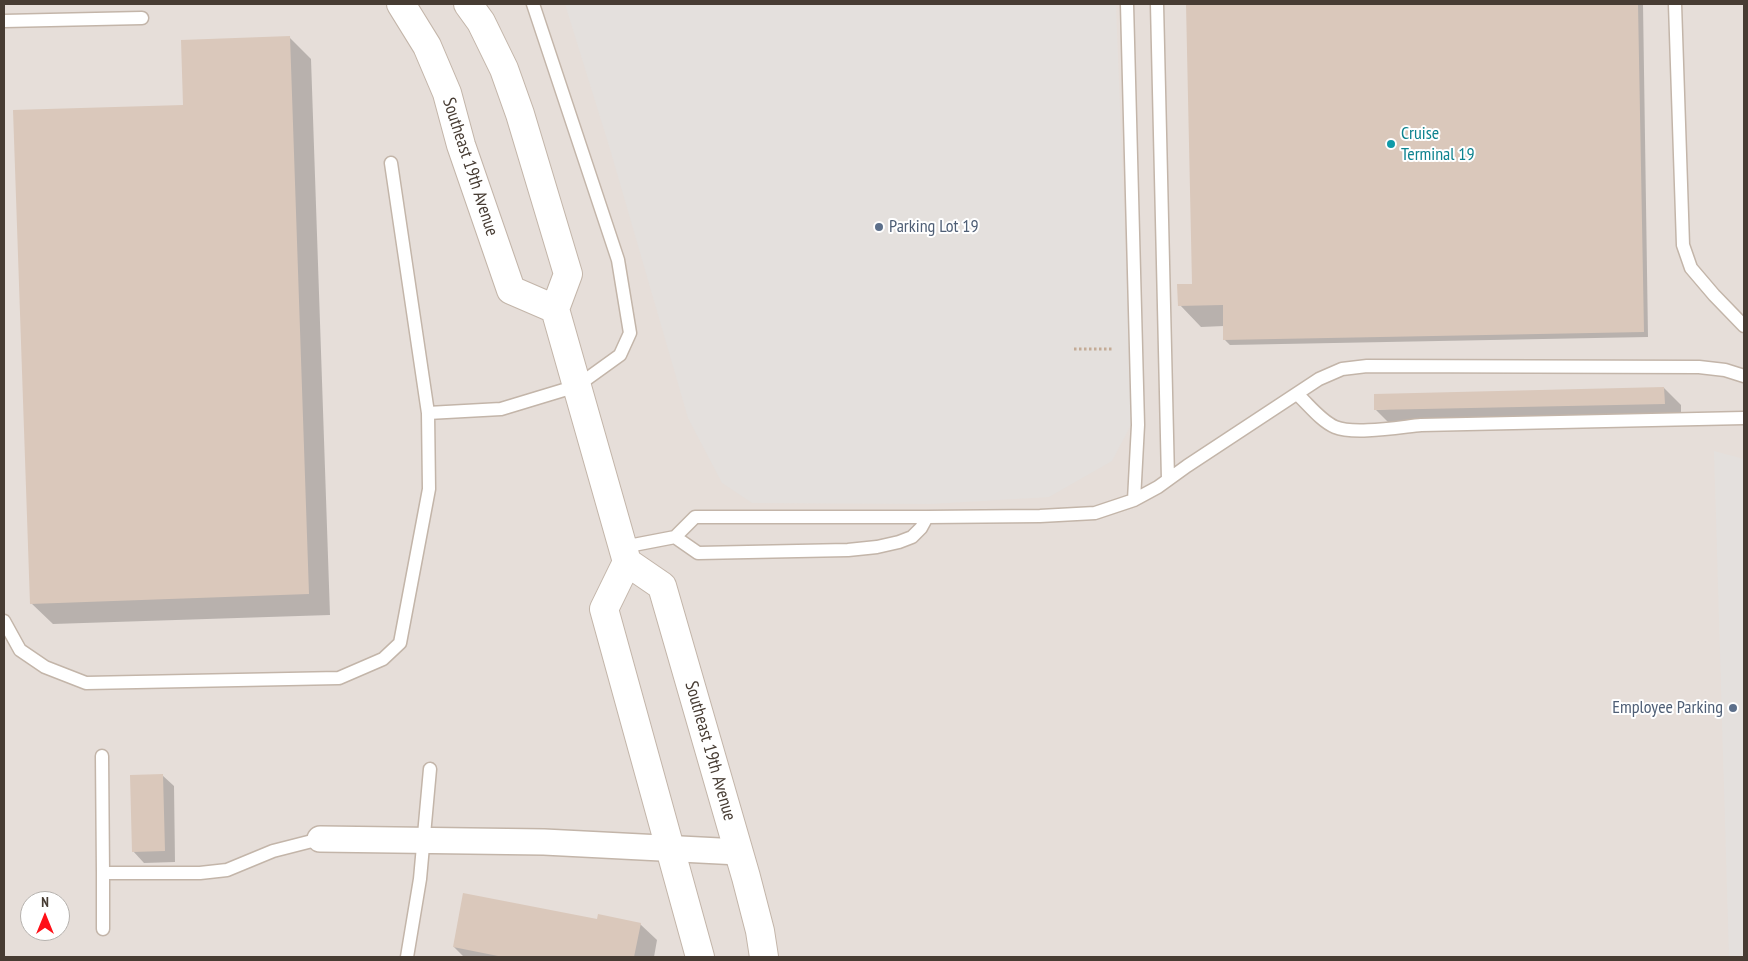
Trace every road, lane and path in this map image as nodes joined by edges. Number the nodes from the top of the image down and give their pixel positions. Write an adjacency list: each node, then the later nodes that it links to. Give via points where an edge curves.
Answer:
1 (401, 4): 10 (street, Southeast 19th Avenue, via 427,46 447,93 464,154 511,290)
2 (533, 4): 15 (lane, via 618,260 630,333 620,355)
3 (1127, 4): 20 (lane, via 1138,425)
4 (1158, 4): 19 (lane)
5 (1675, 4): 11 (lane, via 1683,245 1691,268)
6 (474, 10): 10 (street, via 504,69 568,274)
7 (142, 18): 8 (lane)
8 (4, 21)
9 (391, 163): 17 (lane)
10 (555, 309): 15 (street)
11 (1744, 326)
12 (1120, 349): 13 (path)
13 (1074, 350)
14 (1744, 376): 16 (lane, via 1699,367 1367,366 1342,368)
15 (577, 386): 17 (lane, via 501,409); 23 (street)
16 (1297, 394): 18 (lane, via 1325,420 1346,430); 19 (lane)
17 (428, 413): 24 (lane, via 429,489 400,643 383,659 339,678 86,682 45,667 20,650)
18 (1744, 418)
19 (1168, 479): 20 (lane)
20 (1134, 500): 21 (lane, via 1095,513)
21 (927, 518): 22 (lane, via 695,518); 22 (lane, via 912,537 858,549 698,553)
22 (675, 537): 23 (lane)
23 (625, 554): 29 (street, via 604,608); 30 (street, Southeast 19th Avenue, via 662,586)
24 (4, 622)
25 (102, 756): 31 (lane)
26 (430, 769): 28 (lane)
27 (320, 839): 28 (street); 31 (lane, via 273,852 227,870)
28 (424, 840): 29 (street); 33 (lane)
29 (670, 849): 30 (street); 34 (street)
30 (739, 852): 35 (street, Southeast 19th Avenue)
31 (103, 872): 32 (lane)
32 (103, 929)
33 (407, 957)
34 (700, 957)
35 (764, 957)

